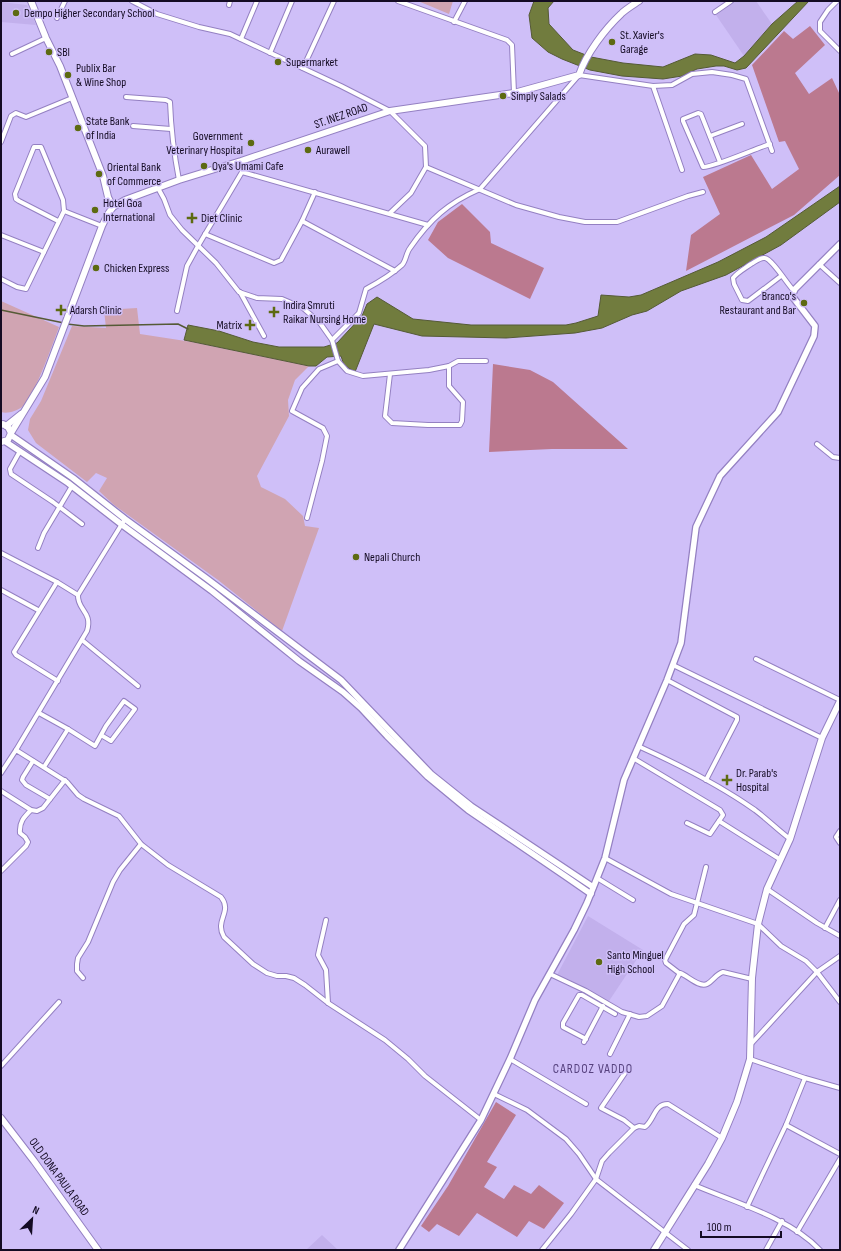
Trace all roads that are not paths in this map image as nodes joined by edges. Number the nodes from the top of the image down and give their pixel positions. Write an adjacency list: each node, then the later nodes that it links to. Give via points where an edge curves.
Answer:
1 (31, 1): 15 (main road)
2 (65, 1): 13 (street)
3 (132, 1): 16 (street, via 157,14)
4 (257, 1): 16 (street)
5 (292, 1): 18 (street)
6 (334, 1): 20 (street)
7 (398, 1): 14 (street)
8 (465, 1): 14 (street)
9 (638, 1): 21 (main road, via 622,12 611,24 589,53)
10 (731, 1): 12 (street)
11 (837, 1): 17 (street, via 820,22 820,31)
12 (715, 12)
13 (57, 18)
14 (454, 22): 23 (street, via 507,40 512,45)
15 (46, 38): 19 (street); 25 (main road)
16 (241, 39): 18 (street)
17 (840, 51)
18 (270, 53): 20 (street)
19 (12, 54)
20 (302, 68): 26 (street)
21 (580, 72): 22 (street); 23 (main road, ST. INEZ ROAD); 41 (street)
22 (653, 86): 32 (street, via 672,85 692,74 712,72 746,80); 37 (street)
23 (514, 93): 26 (main road, ST. INEZ ROAD)
24 (126, 97): 29 (street, via 170,102)
25 (72, 98): 31 (street, via 26,117 16,113 11,116); 44 (main road)
26 (390, 111): 34 (main road, ST. INEZ ROAD); 36 (street, via 425,146)
27 (742, 124): 30 (street)
28 (133, 126): 29 (street)
29 (171, 129): 39 (street)
30 (710, 136): 35 (street); 35 (street, via 699,113 682,120 702,167 706,168)
31 (1, 142)
32 (770, 144): 33 (street); 35 (street)
33 (772, 151)
34 (241, 161): 38 (street); 39 (main road, ST. INEZ ROAD)
35 (720, 162)
36 (426, 167): 41 (street); 46 (street, via 412,193)
37 (682, 170)
38 (242, 172): 42 (street); 51 (street)
39 (179, 180): 40 (main road, ST. INEZ ROAD)
40 (158, 188): 44 (main road, ST. INEZ ROAD); 54 (street, via 170,215)
41 (480, 189): 43 (street, via 516,205 585,222 617,222); 49 (street, via 442,210)
42 (315, 192): 46 (street); 48 (street)
43 (702, 192)
44 (113, 207): 50 (main road)
45 (64, 211): 47 (street); 47 (street, via 63,200 41,147 34,147 15,197); 50 (street)
46 (390, 213): 49 (street)
47 (58, 221): 55 (street)
48 (302, 221): 51 (street, via 281,260 274,263); 57 (street)
49 (428, 225): 57 (street, via 409,250 404,263)
50 (102, 226): 70 (main road, via 45,377)
51 (205, 234): 54 (street)
52 (1, 235): 55 (street)
53 (840, 244): 56 (street)
54 (198, 246): 62 (street, via 216,263); 63 (street, via 187,266)
55 (44, 252): 59 (street, via 26,289)
56 (819, 264): 60 (street); 61 (street)
57 (395, 271): 65 (street, via 366,289 359,313)
58 (781, 276): 58 (street, via 770,260 760,258 733,278 742,300 748,301); 61 (street)
59 (1, 279)
60 (840, 283)
61 (794, 291): 90 (street, via 792,296 815,326 814,336 778,412 720,476 696,527 681,643)
62 (239, 292): 64 (street); 65 (street, via 257,298 282,299 303,308 320,323)
63 (177, 311)
64 (264, 336)
65 (332, 340): 66 (street)
66 (338, 361): 69 (street, via 347,371 363,376); 79 (street, via 319,369 302,388 292,411 323,428 327,436)
67 (486, 361): 68 (street, via 458,361)
68 (449, 366): 69 (street); 69 (street, via 449,386 463,402 460,425 392,423 385,416)
69 (390, 374)
70 (26, 410): 71 (main road); 72 (main road)
71 (3, 425): 72 (main road)
72 (11, 434): 73 (main road); 80 (street, via 73,478)
73 (4, 442): 75 (street)
74 (817, 444): 76 (street, via 833,457)
75 (20, 451): 77 (street); 78 (street, via 10,469 11,474)
76 (840, 458)
77 (72, 486): 78 (street); 80 (street)
78 (59, 506): 81 (street); 82 (street)
79 (307, 518)
80 (123, 522): 86 (street); 121 (street, via 206,578 341,680 431,774 471,806); 123 (street, via 299,661 343,692 428,778 468,810)
81 (82, 524)
82 (38, 548)
83 (1, 553): 84 (street)
84 (57, 582): 86 (street); 87 (street)
85 (1, 590): 87 (street)
86 (78, 595): 88 (street, via 78,600 89,618)
87 (38, 610): 92 (street, via 14,652)
88 (82, 640): 92 (street); 93 (street)
89 (756, 659): 94 (street)
90 (673, 665): 91 (street); 98 (street)
91 (667, 680): 99 (street); 106 (street, via 737,717)
92 (58, 681): 95 (street)
93 (138, 686)
94 (840, 701): 98 (main road)
95 (39, 712): 96 (street); 100 (street)
96 (68, 729): 97 (street, via 95,746); 103 (street)
97 (101, 735): 97 (street, via 124,701 135,709 111,741)
98 (822, 738): 113 (main road)
99 (638, 746): 101 (street); 106 (street)
100 (16, 750): 102 (street); 104 (street)
101 (633, 758): 110 (street, via 720,810 723,815); 116 (street, via 624,780)
102 (33, 761): 103 (street); 108 (street, via 22,780)
103 (44, 767): 105 (street)
104 (1, 773)
105 (65, 780): 108 (street); 115 (street, via 84,799 119,816)
106 (706, 780): 113 (street, via 755,810)
107 (1, 791): 109 (street)
108 (50, 799): 109 (street, via 43,808)
109 (31, 810): 119 (street, via 19,826 20,833 28,842)
110 (719, 821): 111 (street, via 710,834); 117 (street)
111 (687, 824)
112 (840, 831): 114 (street, via 836,837)
113 (790, 840): 117 (main road)
114 (840, 843)
115 (141, 844): 135 (street, via 112,882 88,942 78,958 77,971); 140 (street, via 225,902 226,907 220,924 221,932 253,964 267,973 294,978)
116 (604, 858): 120 (street); 126 (street, via 671,894)
117 (781, 860): 122 (main road)
118 (706, 867): 126 (street)
119 (1, 871)
120 (597, 878): 121 (street); 124 (street)
121 (593, 887): 123 (street)
122 (767, 889): 128 (main road); 129 (street)
123 (591, 894): 134 (street)
124 (633, 900)
125 (840, 900): 129 (street)
126 (696, 903): 128 (street); 133 (street, via 694,915 684,924 666,958 666,963)
127 (326, 920): 140 (street, via 318,956 326,970)
128 (758, 924): 132 (street, via 781,946 806,961); 136 (main road)
129 (824, 928): 130 (street)
130 (840, 936)
131 (840, 956): 132 (street)
132 (817, 972): 139 (street); 144 (street)
133 (679, 973): 136 (street, via 704,985 723,972); 143 (street, via 662,1006 647,1016)
134 (550, 974): 138 (street); 146 (street, via 535,1000)
135 (83, 978)
136 (752, 979): 144 (main road)
137 (59, 1002): 148 (street)
138 (606, 1002): 141 (street); 143 (street)
139 (840, 1002)
140 (328, 1003): 155 (street, via 385,1040 425,1076)
141 (603, 1007): 141 (street, via 585,1041 563,1027 579,995); 142 (street)
142 (616, 1014)
143 (630, 1014): 145 (street)
144 (751, 1044): 147 (main road)
145 (610, 1054)
146 (510, 1059): 152 (street); 153 (street)
147 (750, 1059): 150 (street); 158 (main road, via 737,1102)
148 (1, 1066)
149 (629, 1067): 157 (street, via 601,1108)
150 (805, 1078): 151 (street); 156 (street)
151 (840, 1088)
152 (494, 1094): 155 (street); 161 (street, via 527,1110 566,1140)
153 (586, 1104)
154 (1, 1118): 167 (main road, OLD DONA PAULA ROAD)
155 (481, 1120): 168 (street)
156 (786, 1125): 159 (street); 163 (street)
157 (634, 1128): 158 (street, via 649,1124 659,1106 668,1104); 161 (street, via 602,1161)
158 (722, 1138): 162 (main road)
159 (840, 1154)
160 (840, 1159): 165 (street)
161 (596, 1179): 166 (street); 169 (street)
162 (694, 1185): 163 (street); 166 (main road)
163 (747, 1207): 164 (street)
164 (782, 1221): 165 (street); 172 (street)
165 (797, 1232): 173 (street)
166 (664, 1233): 170 (main road); 171 (street)
167 (98, 1250)
168 (398, 1250)
169 (542, 1250)
170 (654, 1250)
171 (688, 1250)
172 (766, 1250)
173 (820, 1250)

